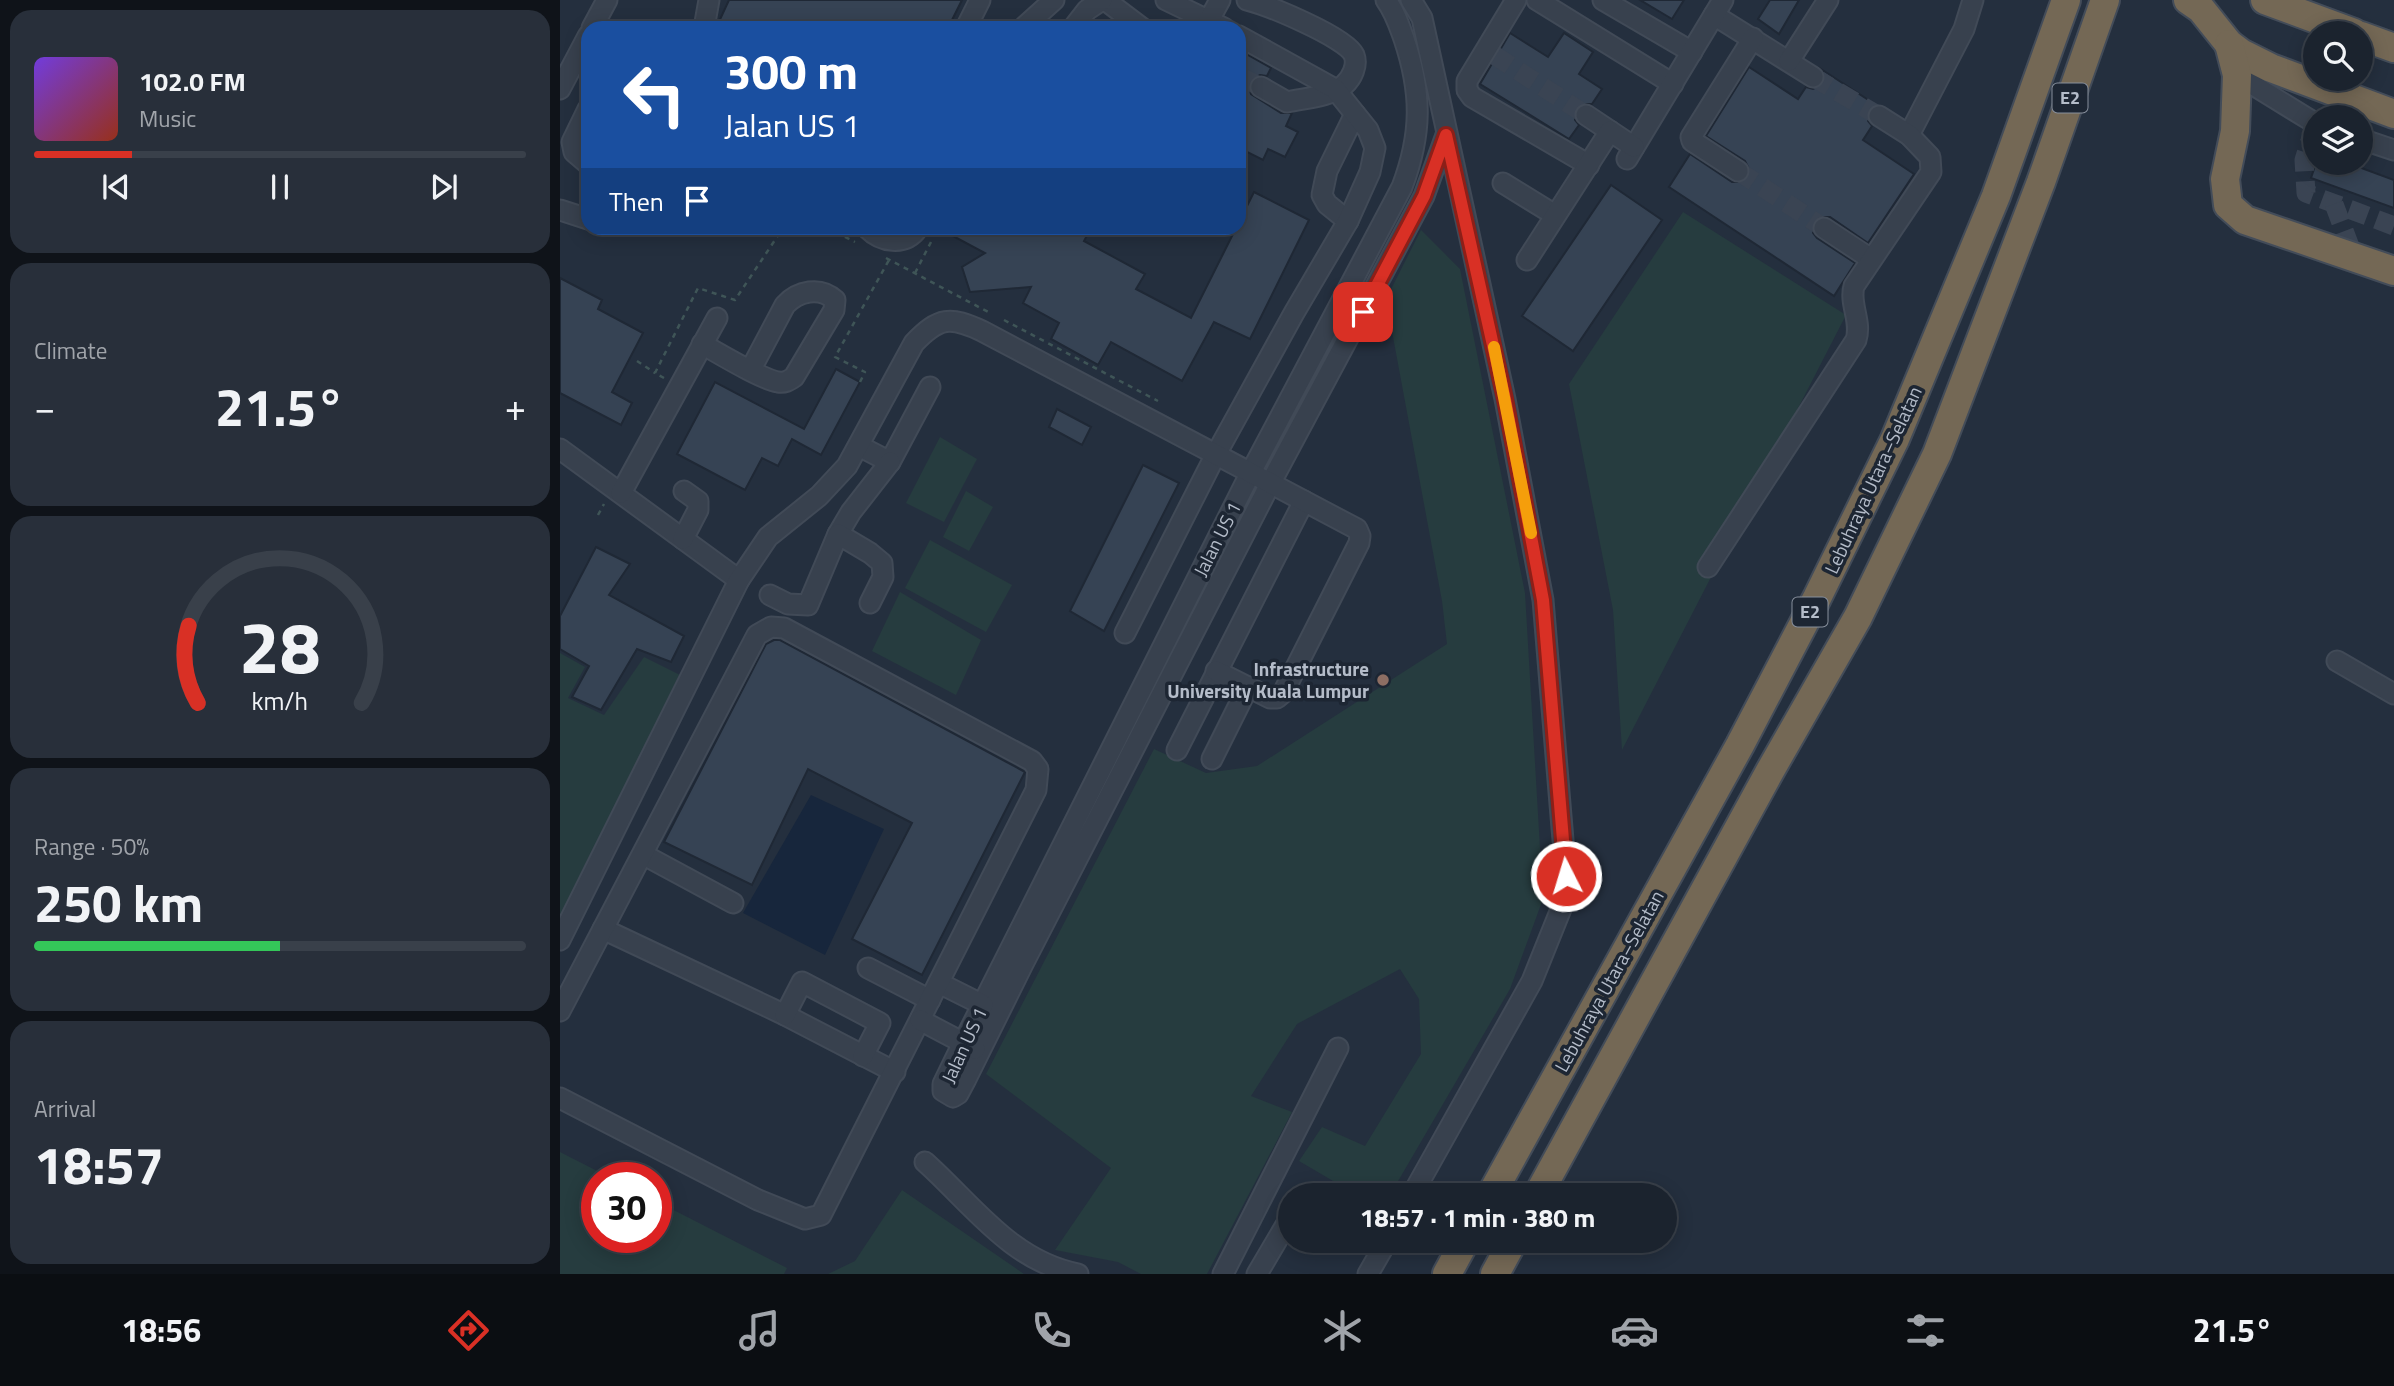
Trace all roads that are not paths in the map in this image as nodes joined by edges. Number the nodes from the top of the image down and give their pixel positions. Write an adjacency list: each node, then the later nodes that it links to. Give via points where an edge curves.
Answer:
1 (607, 0): 21 (street)
2 (980, 0): 23 (street)
3 (1054, 0): 24 (street)
4 (1103, 0): 25 (street); 26 (street)
5 (1166, 0): 27 (street)
6 (1220, 0): 28 (street)
7 (1247, 0): 41 (street, via 1285,13 1345,44 1355,65 1351,77)
8 (1386, 0): 75 (street, Jalan US 1, via 1394,10 1413,65 1417,129 1413,157 1387,218)
9 (1411, 0): 49 (street, via 1422,18)
10 (1516, 0): 54 (street, via 1490,53 1467,81 1467,90)
11 (1537, 0): 38 (street)
12 (1828, 0): 35 (street)
13 (1973, 0): 50 (street, via 1964,29)
14 (2066, 0): 110 (highway, Lebuhraya Utara–Selatan / E2, via 1996,196 1895,439 1740,745)
15 (2105, 0): 111 (highway, Lebuhraya Utara–Selatan / E2, via 1937,454 1858,617)
16 (2188, 0): 32 (highway)
17 (2265, 0): 31 (highway)
18 (715, 2): 22 (street)
19 (1610, 2): 34 (street)
20 (1719, 8): 29 (street); 34 (street)
21 (596, 21)
22 (707, 21)
23 (970, 21)
24 (1031, 21)
25 (1078, 21)
26 (1132, 21)
27 (1211, 21)
28 (1217, 21)
29 (1753, 38): 35 (street); 55 (street, via 1691,137)
30 (1246, 40): 41 (street)
31 (2376, 42)
32 (2229, 44): 36 (highway); 43 (highway, via 2263,65)
33 (581, 49): 40 (street)
34 (1692, 52): 38 (street)
35 (1789, 61): 37 (street)
36 (2237, 75): 46 (street); 66 (highway, via 2235,131 2225,179 2228,205 2245,220)
37 (1813, 77)
38 (1673, 84): 48 (street, via 1630,153)
39 (1261, 87): 41 (street, via 1287,102)
40 (560, 89)
41 (1335, 89): 42 (street)
42 (1355, 114): 60 (street, via 1375,148 1370,172); 60 (street, via 1327,171 1322,195)
43 (2394, 114)
44 (1586, 115): 48 (street)
45 (1879, 116): 50 (street)
46 (2303, 116)
47 (581, 123): 53 (street, via 572,142)
48 (1610, 131): 54 (street)
49 (1446, 135): 76 (street, Jalan US 1, via 1424,196); 109 (street, via 1505,399 1543,600 1566,876 1561,909 1532,981)
50 (1909, 135): 64 (street, via 1930,157 1931,172)
51 (2373, 143): 52 (street)
52 (2394, 150)
53 (581, 158)
54 (1589, 165): 58 (street)
55 (1738, 171)
56 (1503, 183): 58 (street)
57 (560, 210): 59 (street)
58 (1555, 215): 65 (street)
59 (581, 217)
60 (1348, 221): 73 (street)
61 (1824, 228): 64 (street)
62 (877, 235): 63 (street, via 899,241)
63 (911, 235)
64 (1871, 259): 82 (street, via 1852,292 1859,331 1856,340)
65 (1527, 260)
66 (2394, 271)
67 (716, 318): 68 (street)
68 (702, 344): 69 (street); 78 (street)
69 (751, 369): 69 (street, via 776,382 794,377 834,310 835,300 818,291 792,297)
70 (930, 387): 74 (street)
71 (859, 446): 73 (street, via 914,343 944,320 961,321 982,331); 74 (street); 83 (street, via 834,482 768,537)
72 (560, 449): 78 (street)
73 (1215, 456): 75 (street); 86 (street)
74 (890, 462): 80 (street)
75 (1250, 474): 76 (street); 99 (street, Jalan US 1)
76 (1270, 484): 79 (street); 103 (street, Jalan US 1)
77 (684, 491): 81 (street, via 698,501 698,510)
78 (621, 493): 81 (street)
79 (1304, 501): 88 (street); 89 (street, via 1356,529 1359,543 1283,693 1270,698)
80 (838, 534): 84 (street, via 808,605 799,607); 85 (street, via 882,563 883,577)
81 (683, 538): 83 (street)
82 (1708, 567)
83 (739, 580): 96 (street)
84 (770, 596)
85 (870, 603)
86 (1125, 633)
87 (2337, 661): 90 (street)
88 (1216, 671): 89 (street); 91 (street)
89 (1248, 687): 92 (street)
90 (2394, 694)
91 (1177, 750)
92 (1212, 759)
93 (644, 855): 94 (street); 95 (street); 98 (street, via 757,635 771,627 784,628 1032,761 1038,769 1036,790)
94 (733, 903)
95 (603, 929): 100 (street); 101 (street)
96 (560, 940)
97 (868, 968): 98 (street)
98 (934, 991): 99 (street); 102 (street)
99 (983, 1005): 103 (street, Jalan US 1)
100 (560, 1011)
101 (785, 1015): 105 (street); 105 (street, via 802,982 880,1023)
102 (920, 1020): 103 (street); 106 (street)
103 (972, 1047)
104 (1338, 1048): 117 (street)
105 (863, 1056): 106 (street)
106 (895, 1072): 107 (street, via 821,1215 814,1219 758,1200)
107 (560, 1098)
108 (925, 1162): 116 (street, via 1009,1242 1030,1257)
109 (1419, 1183)
110 (1498, 1183)
111 (1545, 1183)
112 (1278, 1238): 118 (street)
113 (1380, 1253): 119 (street)
114 (1458, 1253): 120 (highway)
115 (1506, 1253): 121 (highway)
116 (1078, 1274)
117 (1223, 1274)
118 (1257, 1274)
119 (1368, 1274)
120 (1447, 1274)
121 (1495, 1274)

